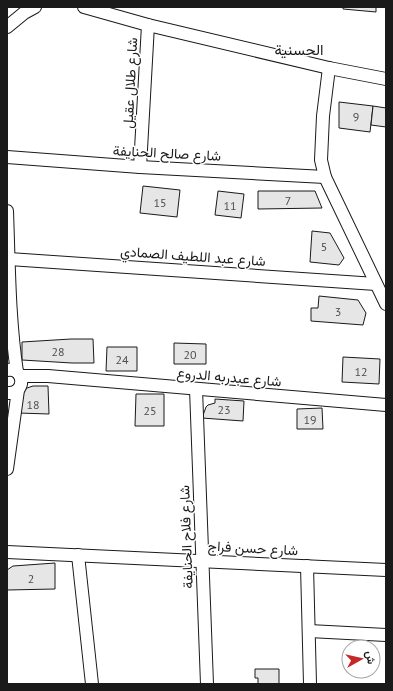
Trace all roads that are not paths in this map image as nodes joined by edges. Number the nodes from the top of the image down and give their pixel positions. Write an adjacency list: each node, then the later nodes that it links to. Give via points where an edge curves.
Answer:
1 (35, 7): 4 (street)
2 (84, 7): 3 (street)
3 (148, 25): 5 (street); 8 (street, شارع طلال عقيل)
4 (7, 27)
5 (329, 68): 6 (street); 9 (street, via 321,160)
6 (383, 79)
7 (7, 157): 8 (street, شارع صالح الحنايفة)
8 (140, 167): 9 (street, شارع صالح الحنايفة)
9 (325, 177): 12 (street)
10 (7, 212): 11 (street)
11 (9, 259): 12 (street, شارع عبد اللطيف الصمادي); 13 (street)
12 (376, 284): 14 (street)
13 (11, 297): 15 (street); 16 (street)
14 (386, 304)
15 (7, 344)
16 (15, 381): 17 (street, شارع عبدربه الدروع, via 70,379); 19 (street)
17 (196, 389): 18 (street, شارع عبدربه الدروع); 22 (street, شارع فلاح الحنايفة)
18 (386, 405)
19 (7, 469)
20 (7, 552): 21 (street, شارع حسن فراج)
21 (78, 554): 22 (street, شارع حسن فراج); 27 (street)
22 (202, 561): 23 (street, شارع حسن فراج); 28 (street, شارع فلاح الحنايفة)
23 (307, 566): 24 (street, شارع حسن فراج); 25 (street, شارع حسن فراج)
24 (386, 570)
25 (309, 631): 26 (street); 29 (street, شارع حسن فراج)
26 (386, 635)
27 (92, 684)
28 (207, 684)
29 (310, 684)

